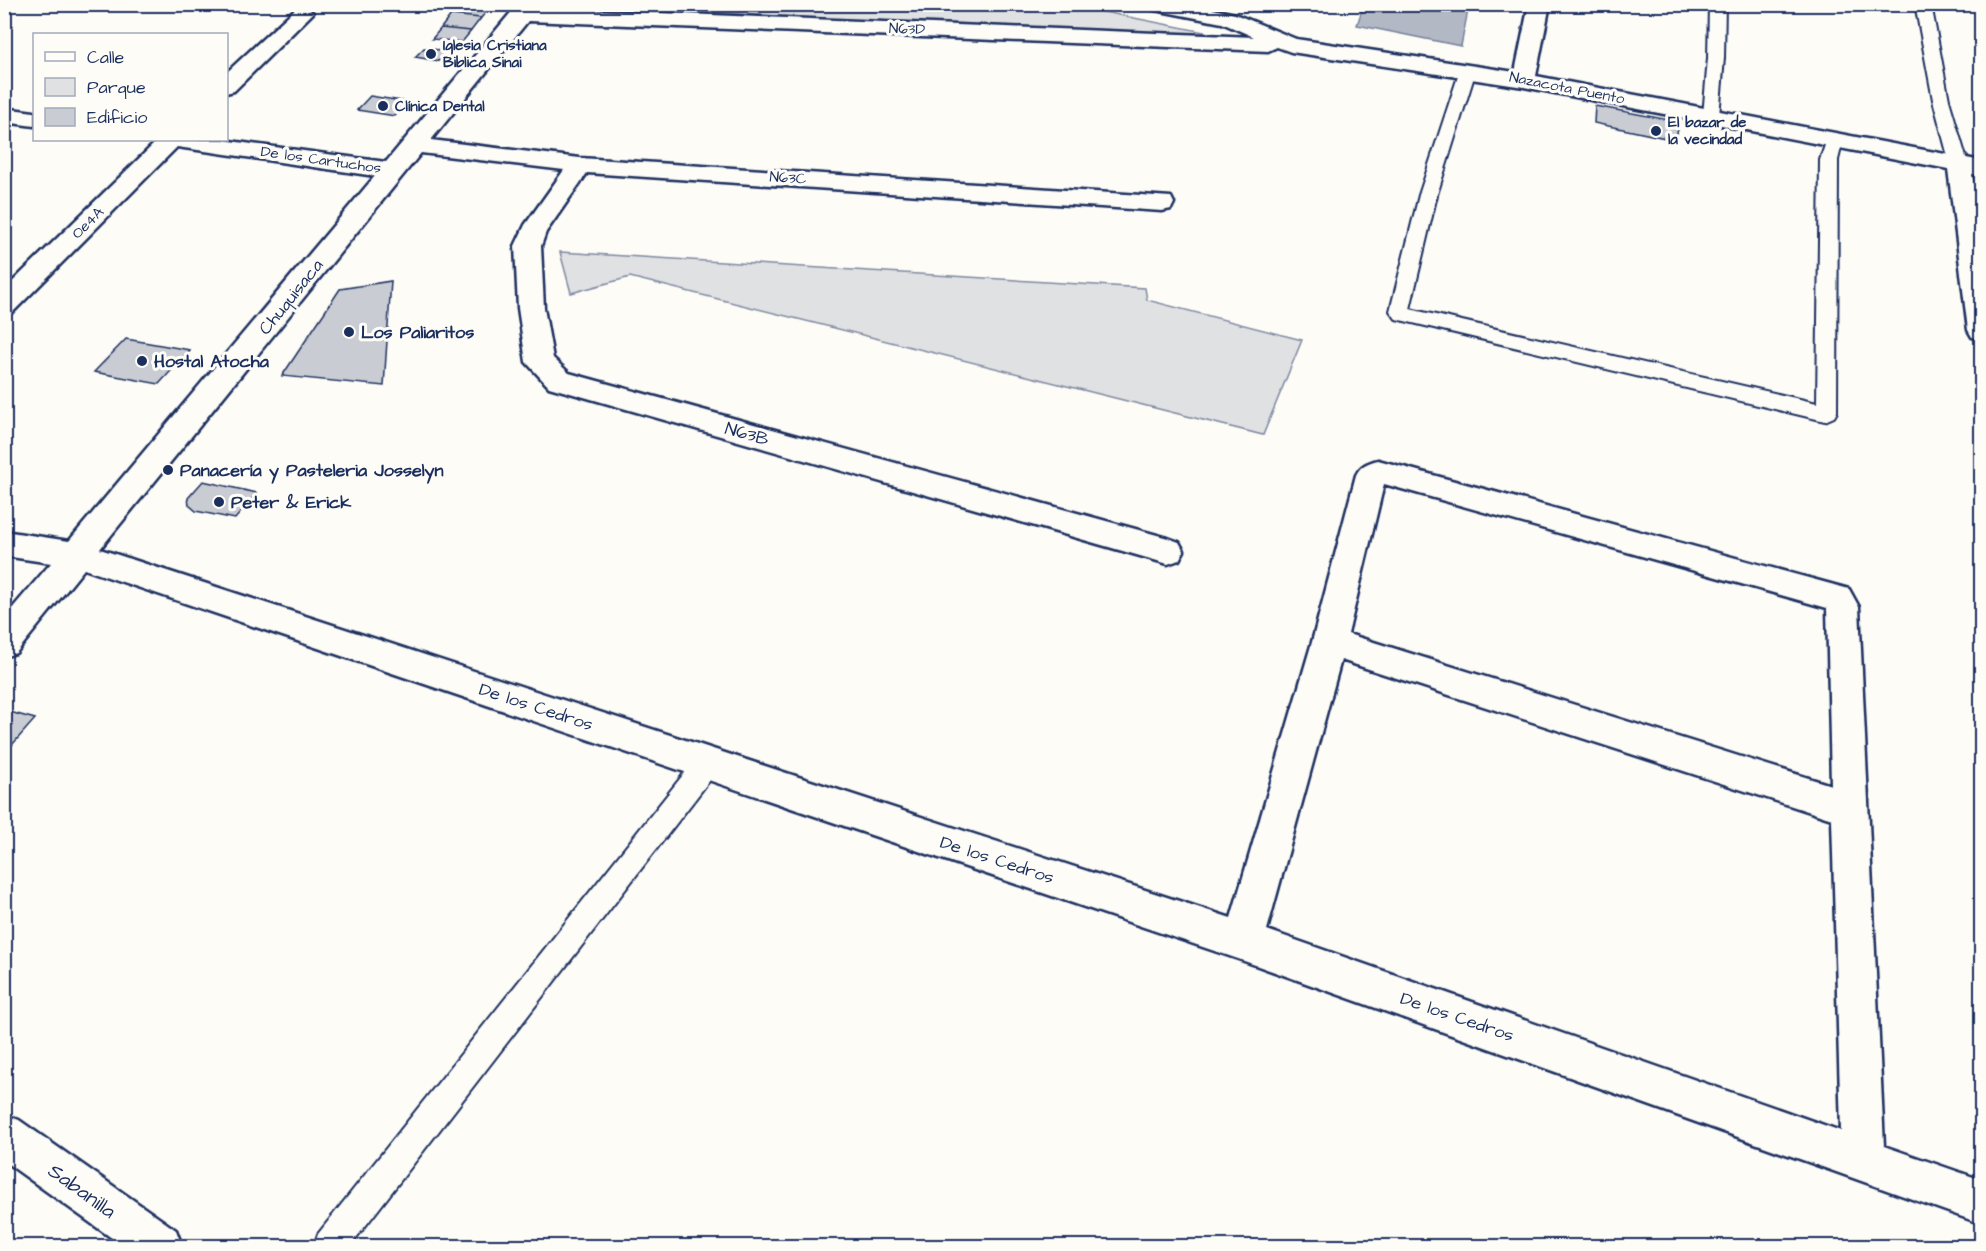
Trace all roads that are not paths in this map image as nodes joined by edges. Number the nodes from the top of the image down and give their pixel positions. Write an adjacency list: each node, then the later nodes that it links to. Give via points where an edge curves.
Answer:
1 (1155, 4): 6 (street, Nazacota Puento)
2 (1540, 4): 10 (street)
3 (1717, 4): 13 (lane)
4 (1923, 4): 20 (lane, via 1941,100)
5 (526, 9): 8 (street, N63D); 18 (street, Chuquisaca)
6 (1230, 11): 8 (street, Nazacota Puento)
7 (302, 13): 11 (street)
8 (1291, 45): 9 (street, Nazacota Puento)
9 (1468, 70): 10 (street, Nazacota Puento); 15 (lane, via 1428,195 1402,313 1825,413 1829,160)
10 (1524, 80): 13 (street, Nazacota Puento)
11 (228, 84)
12 (4, 115): 14 (street)
13 (1711, 116): 15 (street, Nazacota Puento)
14 (33, 119)
15 (1833, 140): 20 (street, Nazacota Puento)
16 (170, 141): 23 (street, Oe4A)
17 (184, 141): 21 (street, De los Cartuchos)
18 (416, 145): 19 (street, N63C); 21 (street, Chuquisaca)
19 (580, 165): 22 (street, N63C); 26 (street, N63B, via 534,231 528,246 531,309 540,362 559,380)
20 (1970, 166): 24 (street)
21 (394, 171): 27 (street, Chuquisaca)
22 (1162, 203)
23 (4, 306)
24 (1982, 330)
25 (4, 543): 27 (street, De los Cedros)
26 (1167, 551)
27 (79, 555): 29 (street, Chuquisaca); 30 (street, De los Cedros)
28 (1329, 642): 31 (street); 31 (street, via 1371,475 1378,471 1838,598 1843,607); 32 (street)
29 (4, 643)
30 (707, 764): 32 (street, De los Cedros); 37 (lane)
31 (1851, 808): 34 (street)
32 (1244, 942): 34 (street, De los Cedros)
33 (4, 1135): 36 (street, Sabanilla)
34 (1863, 1160): 35 (street, De los Cedros)
35 (1982, 1202)
36 (160, 1246)
37 (330, 1246)

